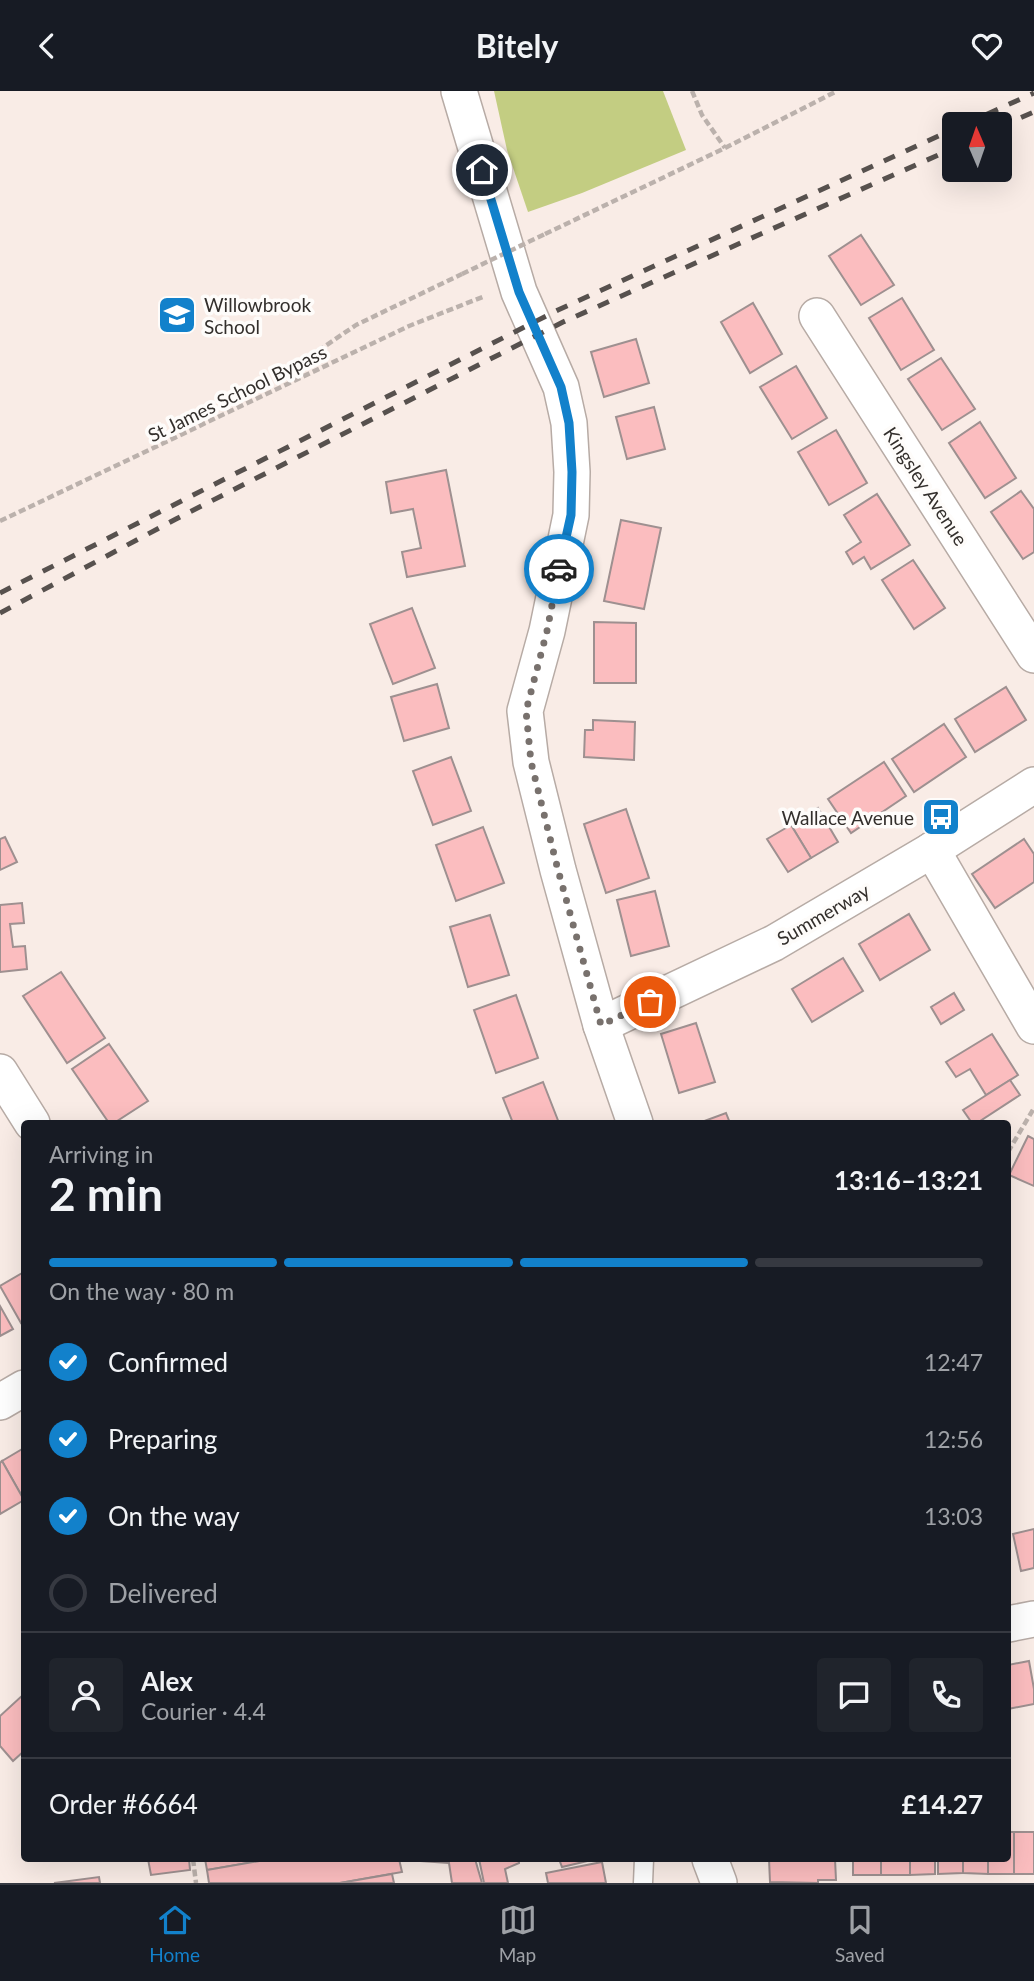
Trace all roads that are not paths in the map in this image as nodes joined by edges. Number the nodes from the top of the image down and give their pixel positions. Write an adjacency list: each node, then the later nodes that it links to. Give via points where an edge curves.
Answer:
1 (459, 91): 6 (street, via 519,292 561,387 569,423 571,515 526,711 531,762)
2 (817, 316): 3 (street, Kingsley Avenue)
3 (1034, 655)
4 (1034, 785): 5 (street, Summerway)
5 (932, 850): 6 (street, Summerway, via 774,943); 7 (street)
6 (601, 1025): 10 (street)
7 (1034, 1026)
8 (0, 1072): 9 (street)
9 (30, 1120)
10 (634, 1120)
11 (21, 1390): 12 (street)
12 (0, 1402)
13 (1034, 1619): 14 (street)
14 (1011, 1623)
15 (644, 1862): 17 (lane)
16 (711, 1862): 18 (street)
17 (643, 1883)
18 (719, 1883)

